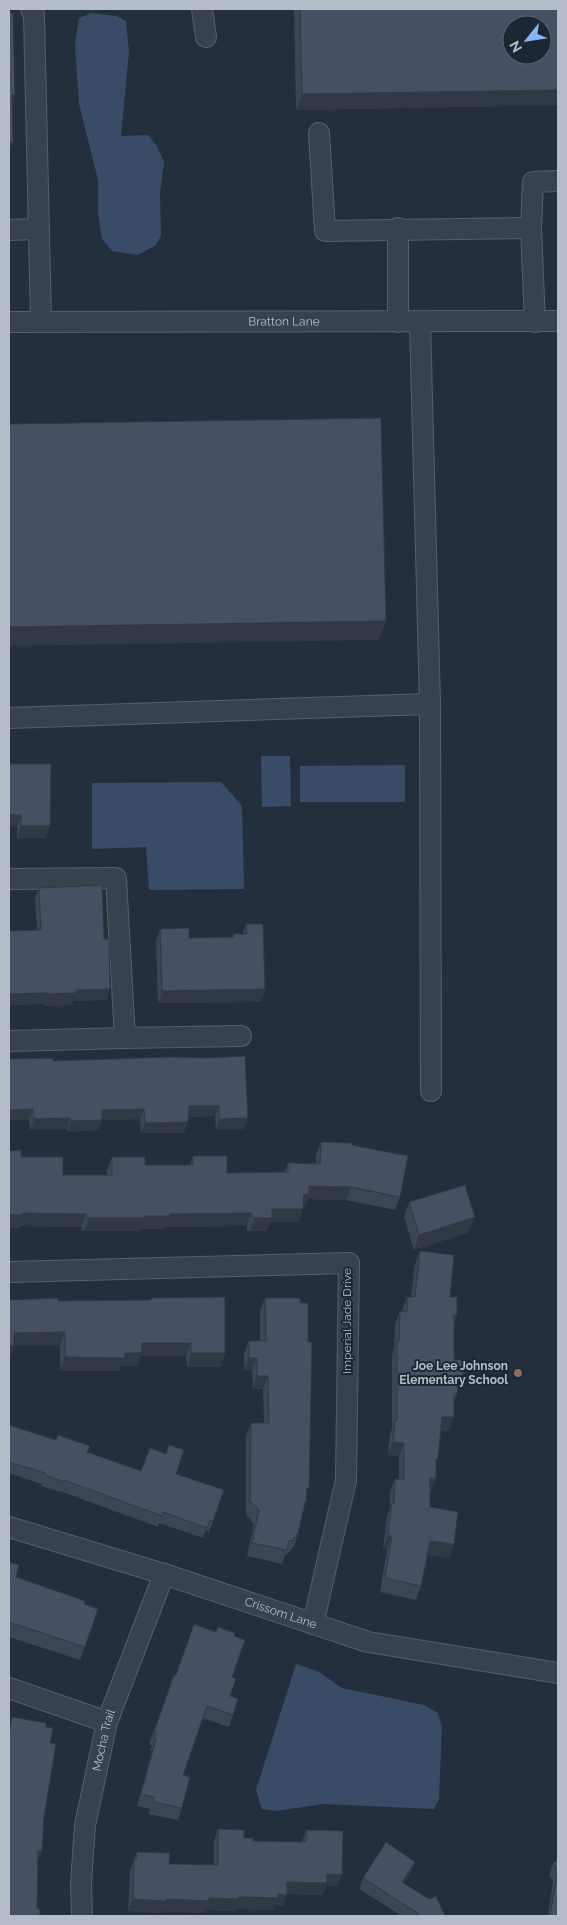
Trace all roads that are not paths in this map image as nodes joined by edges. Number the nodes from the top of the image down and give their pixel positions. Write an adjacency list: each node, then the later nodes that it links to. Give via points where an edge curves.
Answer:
1 (31, 9): 8 (street, via 35,25)
2 (202, 9): 3 (street)
3 (206, 37)
4 (319, 133): 6 (street, via 325,231)
5 (558, 181): 7 (street, via 532,182)
6 (398, 228): 7 (street); 13 (street)
7 (531, 228): 15 (street)
8 (39, 229): 9 (street); 12 (street)
9 (9, 230)
10 (558, 321): 15 (street, Bratton Lane)
11 (9, 322): 12 (street, Bratton Lane)
12 (41, 322): 13 (street, Bratton Lane)
13 (398, 322): 14 (street, Bratton Lane)
14 (420, 322): 15 (street, Bratton Lane); 16 (street)
15 (534, 322)
16 (430, 704): 17 (street); 22 (street)
17 (9, 718)
18 (9, 879): 20 (street, via 116,878)
19 (241, 1036): 20 (street)
20 (125, 1038): 21 (street)
21 (9, 1041)
22 (430, 1091)
23 (9, 1272): 26 (street, Imperial Jade Drive, via 349,1263 346,1480)
24 (9, 1527): 25 (street, Crissom Lane)
25 (164, 1574): 26 (street, Crissom Lane); 29 (street, Mocha Trail)
26 (313, 1624): 27 (street, Crissom Lane, via 368,1642)
27 (558, 1674)
28 (9, 1688): 29 (street)
29 (107, 1722): 30 (street, Mocha Trail, via 85,1825)
30 (82, 1916)

